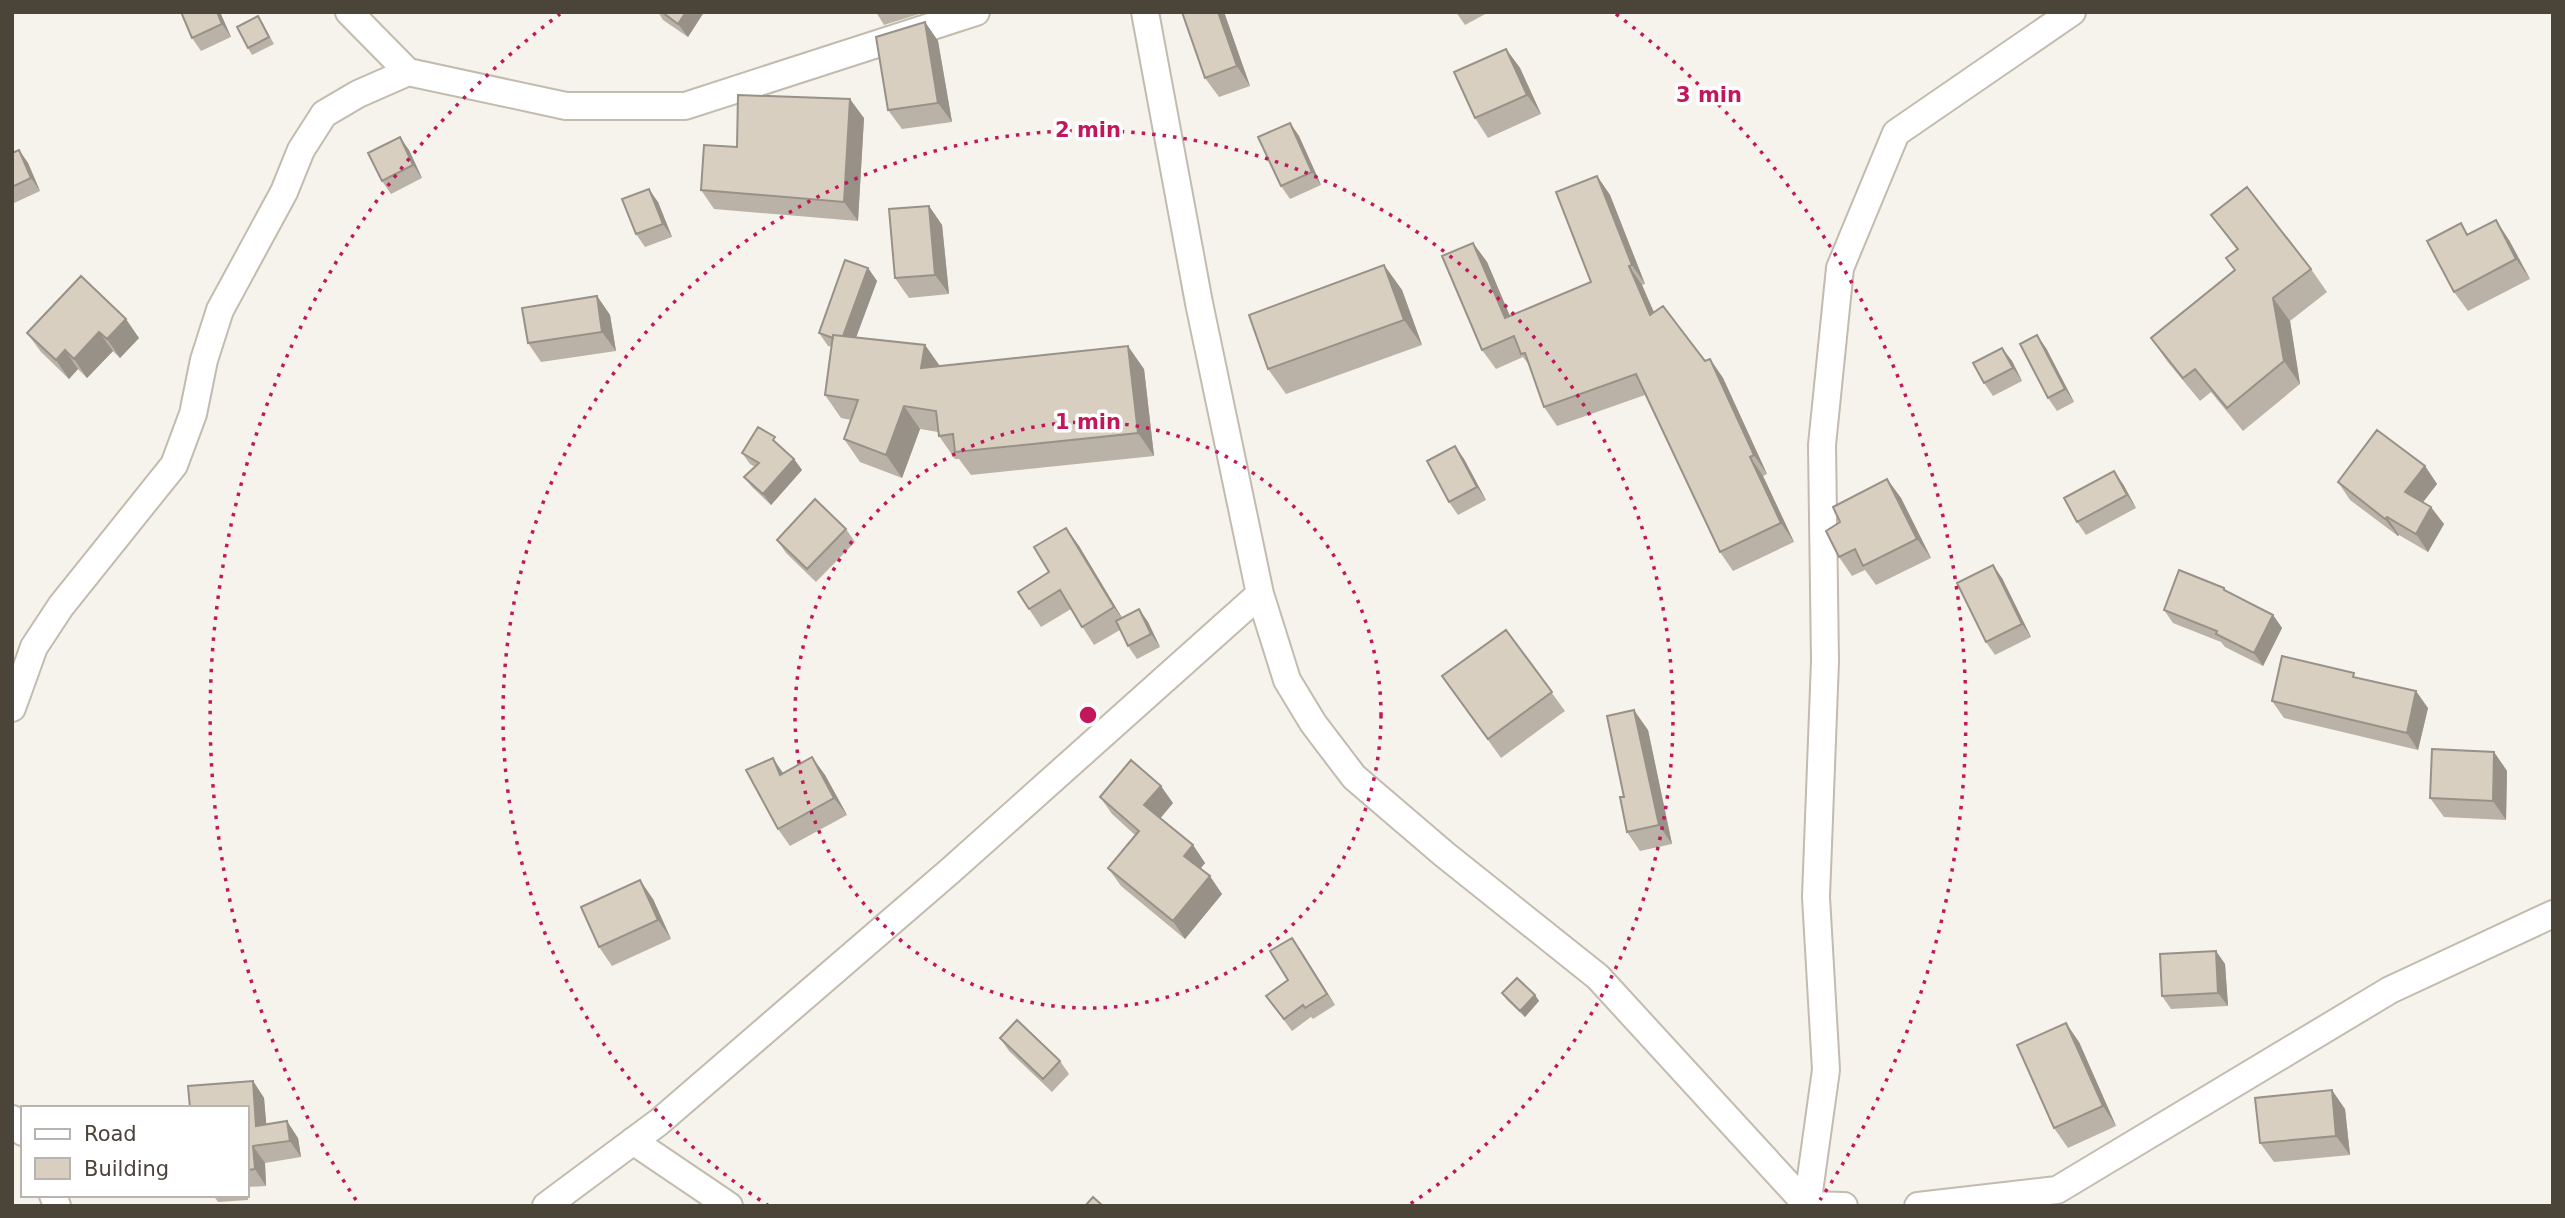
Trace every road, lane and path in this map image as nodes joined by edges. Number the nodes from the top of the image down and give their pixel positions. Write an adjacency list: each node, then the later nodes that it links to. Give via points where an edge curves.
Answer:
1 (349, 12): 5 (street)
2 (976, 12): 5 (street, via 684,106 566,106)
3 (1145, 12): 6 (street)
4 (2072, 12): 10 (street, via 1896,133 1840,268 1822,445 1825,661 1816,897 1826,1070)
5 (408, 72): 7 (street, via 324,114 302,149 220,310 193,414 174,465 34,646)
6 (1260, 594): 9 (street, via 950,871); 10 (street, via 1287,680 1354,777 1598,976)
7 (12, 708)
8 (2553, 914): 14 (street, via 2390,990 2057,1190)
9 (633, 1141): 11 (street); 12 (street)
10 (1807, 1205): 13 (street)
11 (546, 1206)
12 (729, 1206)
13 (1844, 1206)
14 (1918, 1206)

